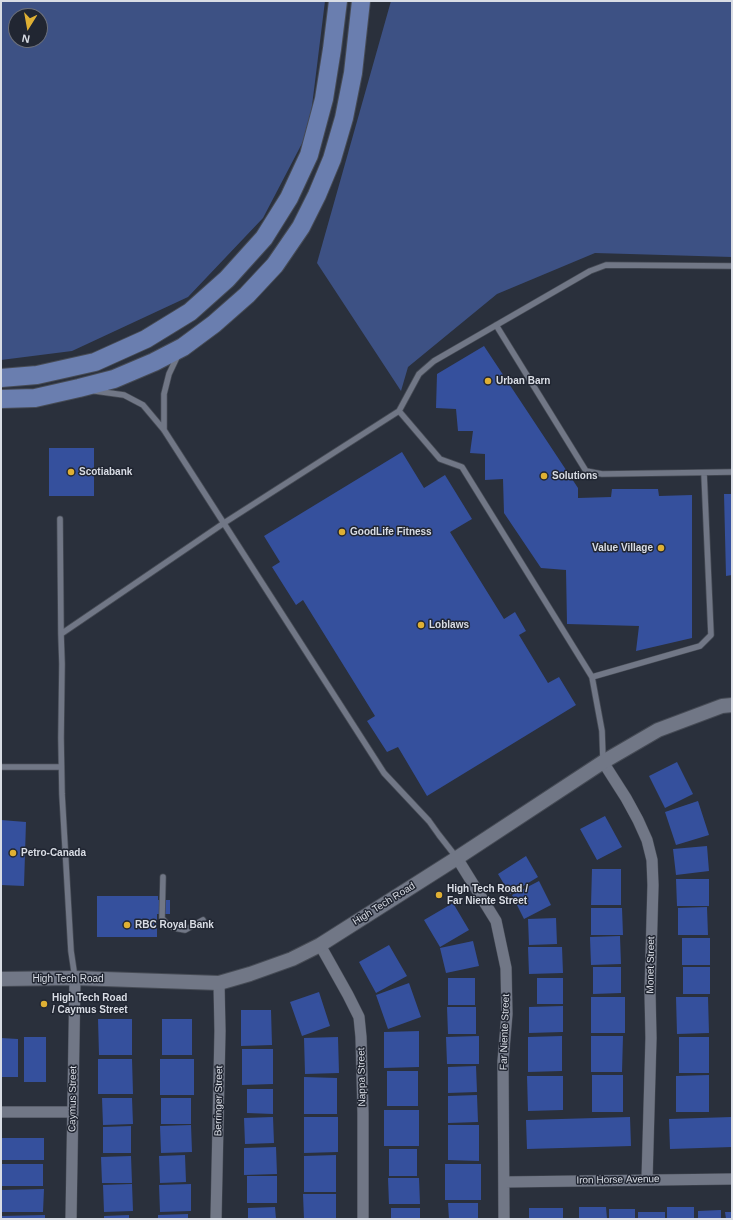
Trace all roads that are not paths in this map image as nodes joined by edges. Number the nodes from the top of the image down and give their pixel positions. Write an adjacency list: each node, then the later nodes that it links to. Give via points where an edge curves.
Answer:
1 (338, 1): 6 (main road, via 324,99 309,155 289,198 264,238 227,280 190,312 146,339 95,362 37,375)
2 (361, 1): 5 (main road, via 353,73 344,118 332,159 304,221 275,265 247,295)
3 (732, 266): 4 (lane, via 606,265 590,271)
4 (496, 325): 9 (lane, via 434,361 419,374); 12 (lane, via 586,471 602,474)
5 (183, 347): 7 (main road, via 114,379); 10 (lane, via 169,374 164,394)
6 (1, 378)
7 (79, 388): 8 (main road, via 35,398); 10 (lane, via 124,395 143,405)
8 (1, 399)
9 (399, 411): 14 (lane); 16 (lane, via 440,459 462,467)
10 (164, 430): 14 (lane)
11 (732, 472): 12 (lane)
12 (704, 473): 16 (lane, via 711,635 700,646)
13 (60, 519): 15 (lane)
14 (224, 523): 15 (lane); 21 (lane, via 384,773 429,820)
15 (61, 634): 20 (lane)
16 (592, 677): 18 (lane, via 602,731)
17 (732, 705): 18 (street, High Tech Road, via 722,706 658,730)
18 (603, 762): 21 (street, High Tech Road); 31 (street, Monet Street, via 638,820 648,840 652,860)
19 (1, 767): 20 (lane)
20 (61, 768): 25 (lane)
21 (457, 858): 24 (street, High Tech Road); 32 (street, Far Niente Street, via 496,921 506,968 507,1014 503,1068)
22 (163, 877): 23 (lane, via 162,918 167,924 185,930)
23 (203, 920)
24 (320, 945): 27 (street, High Tech Road, via 292,959); 35 (street, Nappa Street, via 359,1017 363,1105)
25 (75, 978): 26 (street, High Tech Road); 27 (street, High Tech Road); 29 (street, Caymus Street)
26 (1, 979)
27 (219, 983): 34 (street, Berringer Street)
28 (1, 1112): 29 (street)
29 (73, 1112): 33 (street, Caymus Street)
30 (732, 1179): 31 (street, Iron Horse Avenue)
31 (647, 1180): 32 (street, Iron Horse Avenue)
32 (504, 1182): 36 (street, Far Niente Street)
33 (71, 1219)
34 (216, 1219)
35 (363, 1219)
36 (504, 1219)

